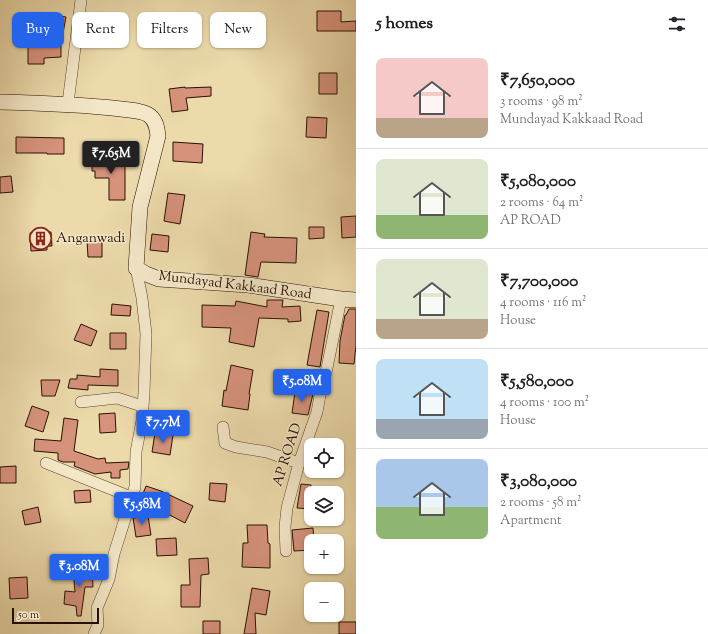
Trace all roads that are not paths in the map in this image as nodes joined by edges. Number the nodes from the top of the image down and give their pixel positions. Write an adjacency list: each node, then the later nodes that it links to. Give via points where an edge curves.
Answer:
1 (81, 0): 3 (street)
2 (0, 102): 3 (main road)
3 (68, 103): 4 (main road, via 138,111 150,115 156,125 158,136 140,207)
4 (136, 268): 5 (main road, Mundayad Kakkaad Road, via 159,279 248,285); 8 (street, via 146,334)
5 (341, 299): 6 (main road, Mundayad Kakkaad Road); 11 (street, AP ROAD, via 317,412)
6 (356, 300)
7 (81, 402): 8 (street, via 117,398)
8 (142, 406): 12 (street, via 136,452 135,487)
9 (223, 427): 11 (street, via 225,443 267,452)
10 (46, 463): 12 (street)
11 (299, 463): 13 (street, AP ROAD, via 287,508)
12 (131, 497): 14 (street, via 109,579 97,608 98,625)
13 (286, 550)
14 (94, 634)

